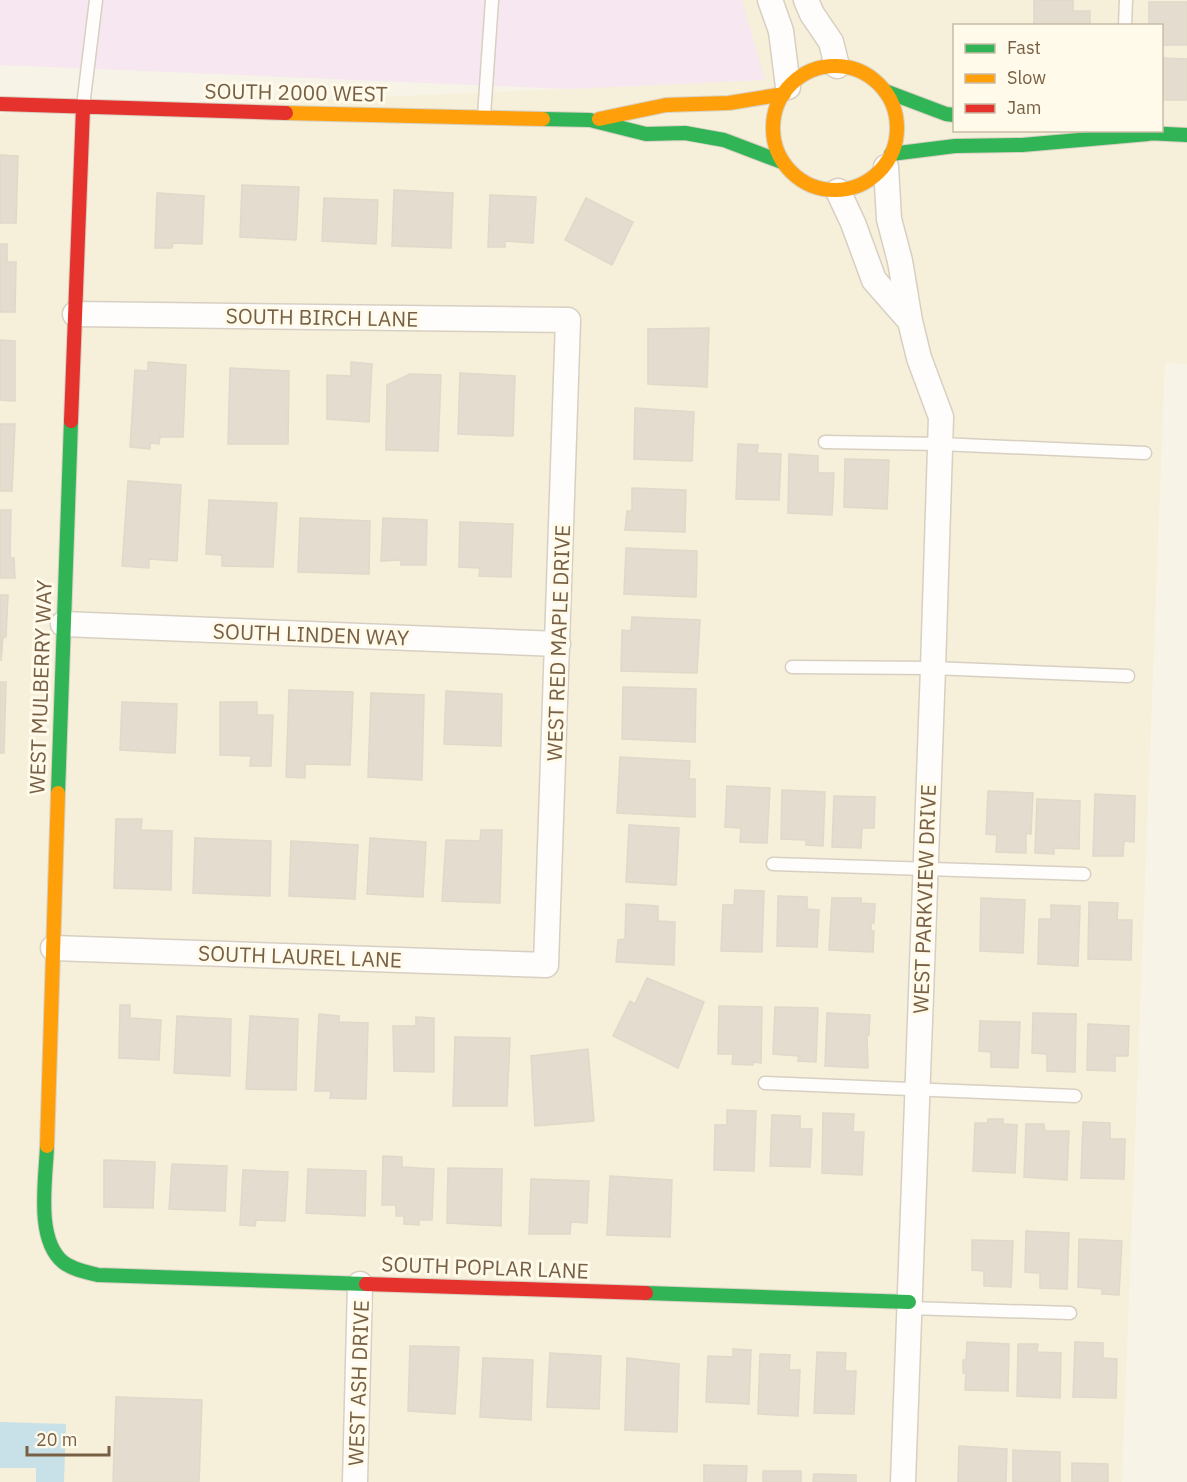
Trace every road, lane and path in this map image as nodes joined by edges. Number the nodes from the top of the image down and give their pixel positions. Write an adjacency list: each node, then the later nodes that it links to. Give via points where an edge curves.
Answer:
1 (96, 0): 11 (lane)
2 (492, 0): 13 (lane)
3 (770, 0): 8 (street, via 781,31)
4 (806, 0): 7 (street, via 831,42)
5 (1126, 0): 6 (lane)
6 (1125, 24)
7 (837, 66): 8 (street, via 810,71); 9 (street, via 864,73)
8 (786, 90): 14 (street, SOUTH 2000 WEST, via 729,102 666,105); 19 (street, via 772,124)
9 (885, 91): 12 (street); 18 (street, via 894,107 897,126)
10 (0, 104): 11 (street, SOUTH 2000 WEST)
11 (83, 108): 13 (street, SOUTH 2000 WEST); 21 (street, WEST MULBERRY WAY)
12 (953, 115)
13 (484, 118): 14 (street, SOUTH 2000 WEST)
14 (590, 120): 19 (street, SOUTH 2000 WEST, via 646,134 685,133 724,140)
15 (1132, 132): 16 (street)
16 (1148, 134): 17 (street); 18 (street, via 1022,146 955,146)
17 (1187, 135)
18 (888, 161): 20 (street, via 874,177 857,187); 23 (street, WEST PARKVIEW DRIVE, via 889,219)
19 (782, 162): 20 (street, via 797,178 816,188)
20 (838, 191): 23 (street, WEST PARKVIEW DRIVE, via 874,280)
21 (75, 314): 22 (street, SOUTH BIRCH LANE); 27 (street, WEST MULBERRY WAY)
22 (568, 320): 28 (street, WEST RED MAPLE DRIVE)
23 (910, 321): 25 (street, WEST PARKVIEW DRIVE, via 941,417)
24 (825, 442): 25 (lane)
25 (940, 444): 26 (lane); 30 (street, WEST PARKVIEW DRIVE)
26 (1145, 453)
27 (63, 624): 28 (street, SOUTH LINDEN WAY); 35 (street, WEST MULBERRY WAY)
28 (558, 644): 36 (street, WEST RED MAPLE DRIVE)
29 (792, 667): 30 (lane)
30 (933, 668): 31 (lane); 33 (street, WEST PARKVIEW DRIVE)
31 (1128, 676)
32 (773, 864): 33 (lane)
33 (924, 870): 34 (lane); 38 (street, WEST PARKVIEW DRIVE)
34 (1084, 874)
35 (53, 948): 36 (street, SOUTH LAUREL LANE); 40 (street, WEST MULBERRY WAY, via 45,1226 51,1248)
36 (546, 965)
37 (765, 1083): 38 (lane)
38 (917, 1090): 39 (lane); 42 (street, WEST PARKVIEW DRIVE)
39 (1075, 1096)
40 (63, 1261): 41 (street, SOUTH POPLAR LANE, via 98,1275)
41 (360, 1284): 42 (street, SOUTH POPLAR LANE); 44 (street, WEST ASH DRIVE)
42 (909, 1305): 43 (lane); 45 (street, WEST PARKVIEW DRIVE)
43 (1070, 1313)
44 (355, 1482)
45 (903, 1482)

